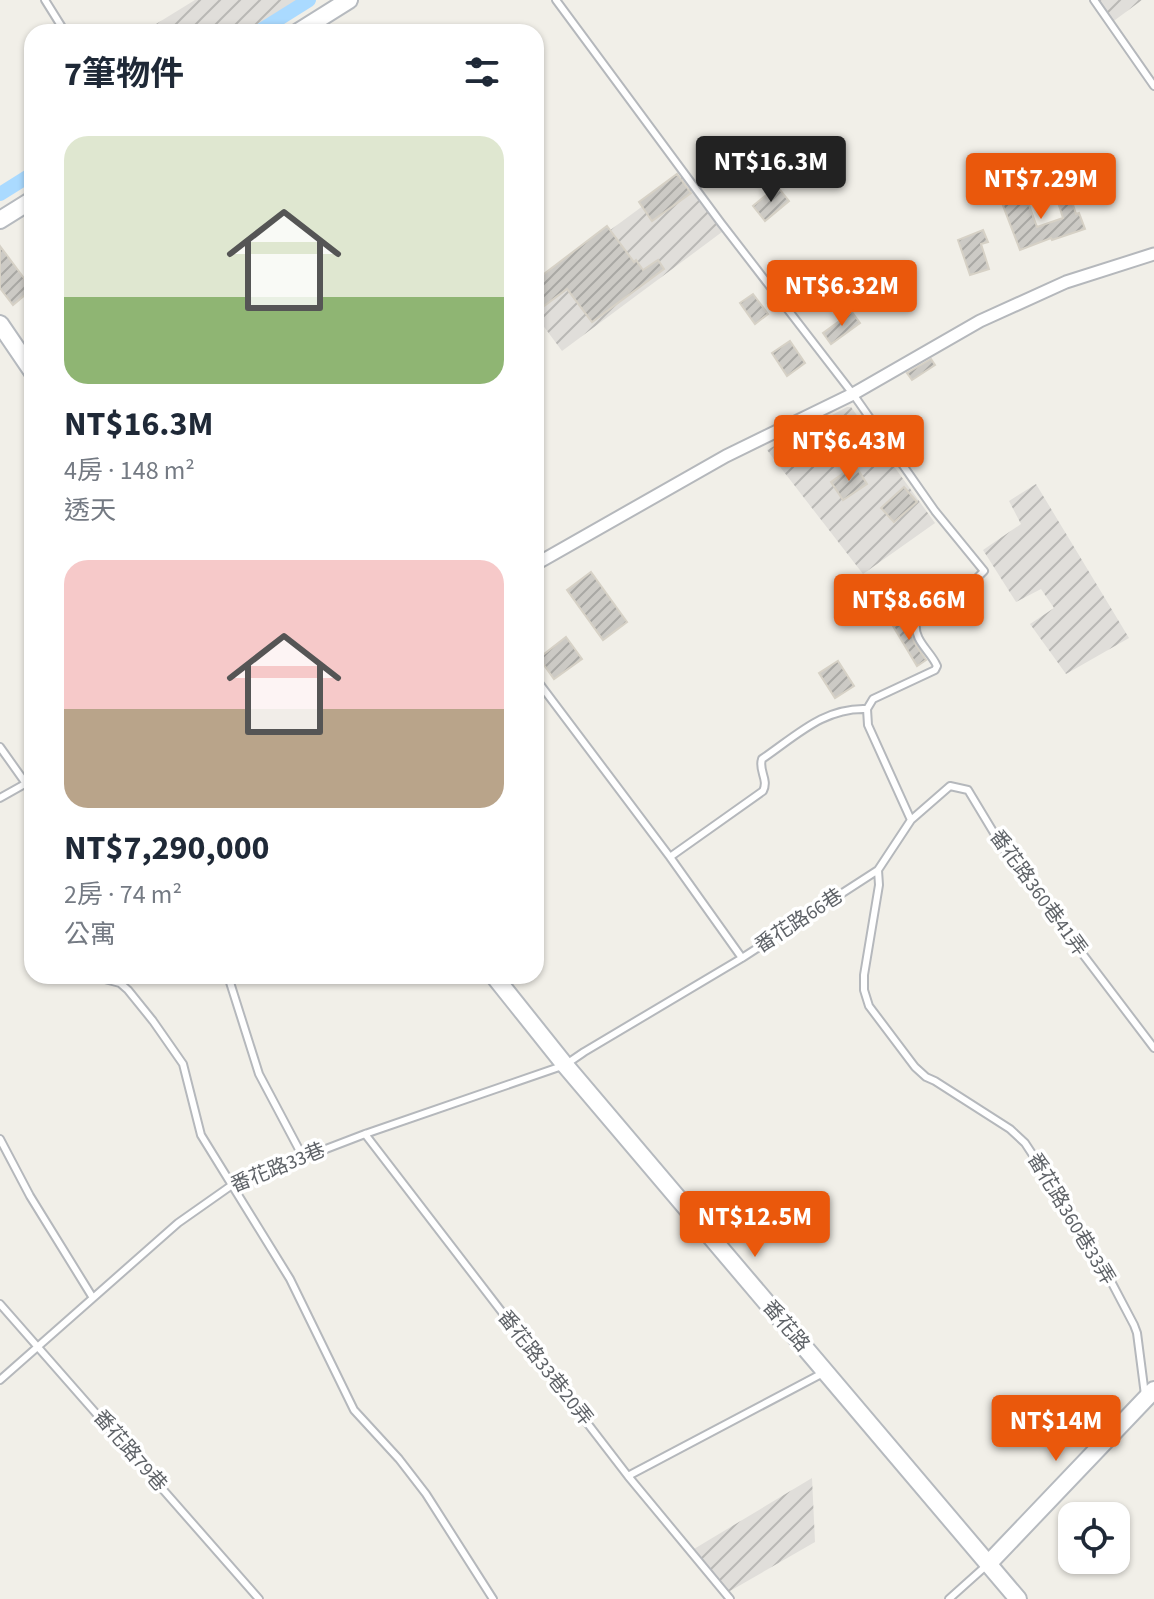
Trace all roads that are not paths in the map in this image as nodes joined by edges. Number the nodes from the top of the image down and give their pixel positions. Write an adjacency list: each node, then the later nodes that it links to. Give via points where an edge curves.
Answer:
1 (45, 0): 5 (lane)
2 (349, 0): 6 (main road)
3 (556, 0): 13 (lane)
4 (1094, 0): 7 (lane)
5 (60, 24)
6 (311, 24)
7 (1154, 86)
8 (24, 205): 9 (main road)
9 (0, 220)
10 (1154, 254): 13 (street, via 1066,282 980,321)
11 (0, 324): 12 (main road)
12 (24, 359)
13 (853, 394): 14 (street, via 726,456); 16 (lane, via 984,571 964,591 916,621 914,631 935,670 873,699)
14 (544, 559)
15 (544, 690): 22 (lane)
16 (867, 709): 21 (lane, via 868,725); 22 (lane, via 822,717 762,759 763,791)
17 (0, 747): 18 (lane)
18 (24, 776)
19 (24, 785): 20 (lane)
20 (0, 798)
21 (911, 820): 23 (lane, 番花路66巷); 28 (lane, 番花路360巷41弄, via 950,786 968,790 1006,853)
22 (670, 857): 24 (lane)
23 (878, 870): 24 (lane, 番花路66巷); 39 (lane, 番花路360巷33弄, via 864,975 869,1006 926,1077 1025,1143 1134,1325)
24 (742, 958): 29 (lane, 番花路66巷)
25 (121, 984): 33 (lane, via 183,1064 201,1135)
26 (231, 984): 32 (lane, via 259,1074)
27 (500, 984): 29 (main road, 番花路)
28 (1154, 1048)
29 (565, 1065): 30 (lane, 番花路33巷); 37 (main road, 番花路)
30 (365, 1134): 32 (lane, 番花路33巷); 40 (lane, 番花路33巷20弄)
31 (0, 1139): 34 (lane)
32 (303, 1157): 33 (lane, 番花路33巷)
33 (232, 1185): 34 (lane, 番花路33巷, via 178,1223); 43 (lane, via 290,1279 354,1410 426,1494)
34 (93, 1298): 36 (lane, 番花路33巷)
35 (0, 1304): 36 (lane, 番花路79巷)
36 (38, 1346): 38 (lane, 番花路33巷); 42 (lane, 番花路79巷)
37 (825, 1372): 40 (lane); 41 (main road, 番花路)
38 (0, 1380)
39 (1150, 1394): 41 (main road)
40 (628, 1476): 44 (lane, 番花路33巷20弄)
41 (988, 1564): 45 (lane); 46 (main road, 番花路)
42 (259, 1599)
43 (493, 1599)
44 (730, 1599)
45 (949, 1599)
46 (1018, 1599)

